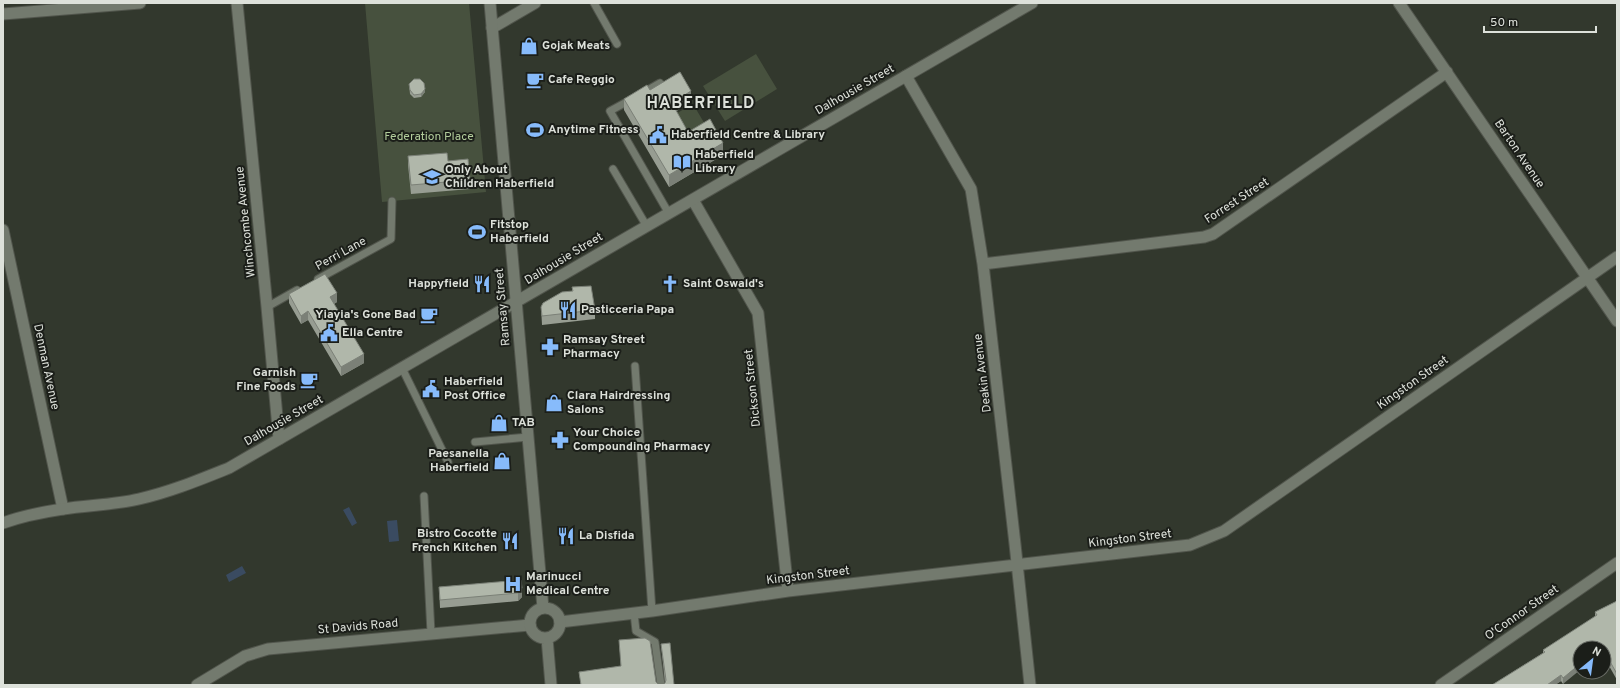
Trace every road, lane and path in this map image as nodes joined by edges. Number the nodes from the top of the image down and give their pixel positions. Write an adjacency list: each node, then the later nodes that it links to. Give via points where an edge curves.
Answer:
1 (140, 3): 8 (street)
2 (238, 3): 27 (street, Winchcombe Avenue)
3 (490, 3): 9 (street, Ramsay Street)
4 (535, 3): 9 (street)
5 (594, 3): 10 (lane)
6 (1032, 3): 12 (street, Dalhousie Street)
7 (1398, 3): 11 (street, Barton Avenue)
8 (3, 14)
9 (492, 28): 26 (street, Ramsay Street)
10 (617, 44)
11 (1447, 72): 22 (street, Forrest Street, via 1213,234); 23 (street, Barton Avenue)
12 (906, 76): 15 (street, Dalhousie Street); 22 (street, Deakin Avenue, via 971,189)
13 (660, 83): 17 (lane, via 610,111)
14 (613, 168): 18 (lane)
15 (693, 200): 17 (street, Dalhousie Street); 40 (street, Dickson Street, via 758,312)
16 (392, 201): 24 (lane, Perri Lane, via 391,239)
17 (668, 212): 18 (street, Dalhousie Street)
18 (646, 225): 26 (street, Dalhousie Street)
19 (3, 230): 20 (street, Denman Avenue)
20 (6, 255): 36 (street, Denman Avenue)
21 (1617, 257): 23 (street, Kingston Street)
22 (983, 264): 39 (street, Deakin Avenue)
23 (1587, 278): 28 (street, Barton Avenue); 39 (street, Kingston Street, via 1224,531 1190,545)
24 (309, 284)
25 (302, 288): 27 (lane)
26 (515, 303): 30 (street, Dalhousie Street); 31 (street, Ramsay Street)
27 (267, 307): 32 (street, Winchcombe Avenue)
28 (1617, 321)
29 (635, 366): 42 (lane)
30 (402, 368): 32 (street, Dalhousie Street); 34 (lane)
31 (528, 437): 33 (lane); 41 (street, Ramsay Street)
32 (279, 439): 36 (street, Dalhousie Street, via 228,468 165,492 112,504)
33 (475, 442)
34 (448, 462)
35 (424, 496): 46 (lane)
36 (63, 509): 37 (street, Dalhousie Street)
37 (3, 523)
38 (1617, 563): 52 (street, O'Connor Street)
39 (1018, 566): 40 (street, Kingston Street); 51 (street, Deakin Avenue)
40 (788, 591): 42 (street, Kingston Street)
41 (543, 608): 44 (street, via 555,611); 45 (street, via 535,612)
42 (652, 611): 43 (street, Kingston Street)
43 (634, 613): 44 (street, Kingston Street); 50 (lane, via 636,631 656,642)
44 (560, 622): 47 (street, via 557,633)
45 (530, 625): 46 (street, St Davids Road); 47 (street, via 536,635)
46 (432, 633): 48 (street, St Davids Road, via 268,649 245,656)
47 (547, 638): 49 (street)
48 (197, 685)
49 (551, 685)
50 (661, 685)
51 (1030, 685)
52 (1441, 685)

